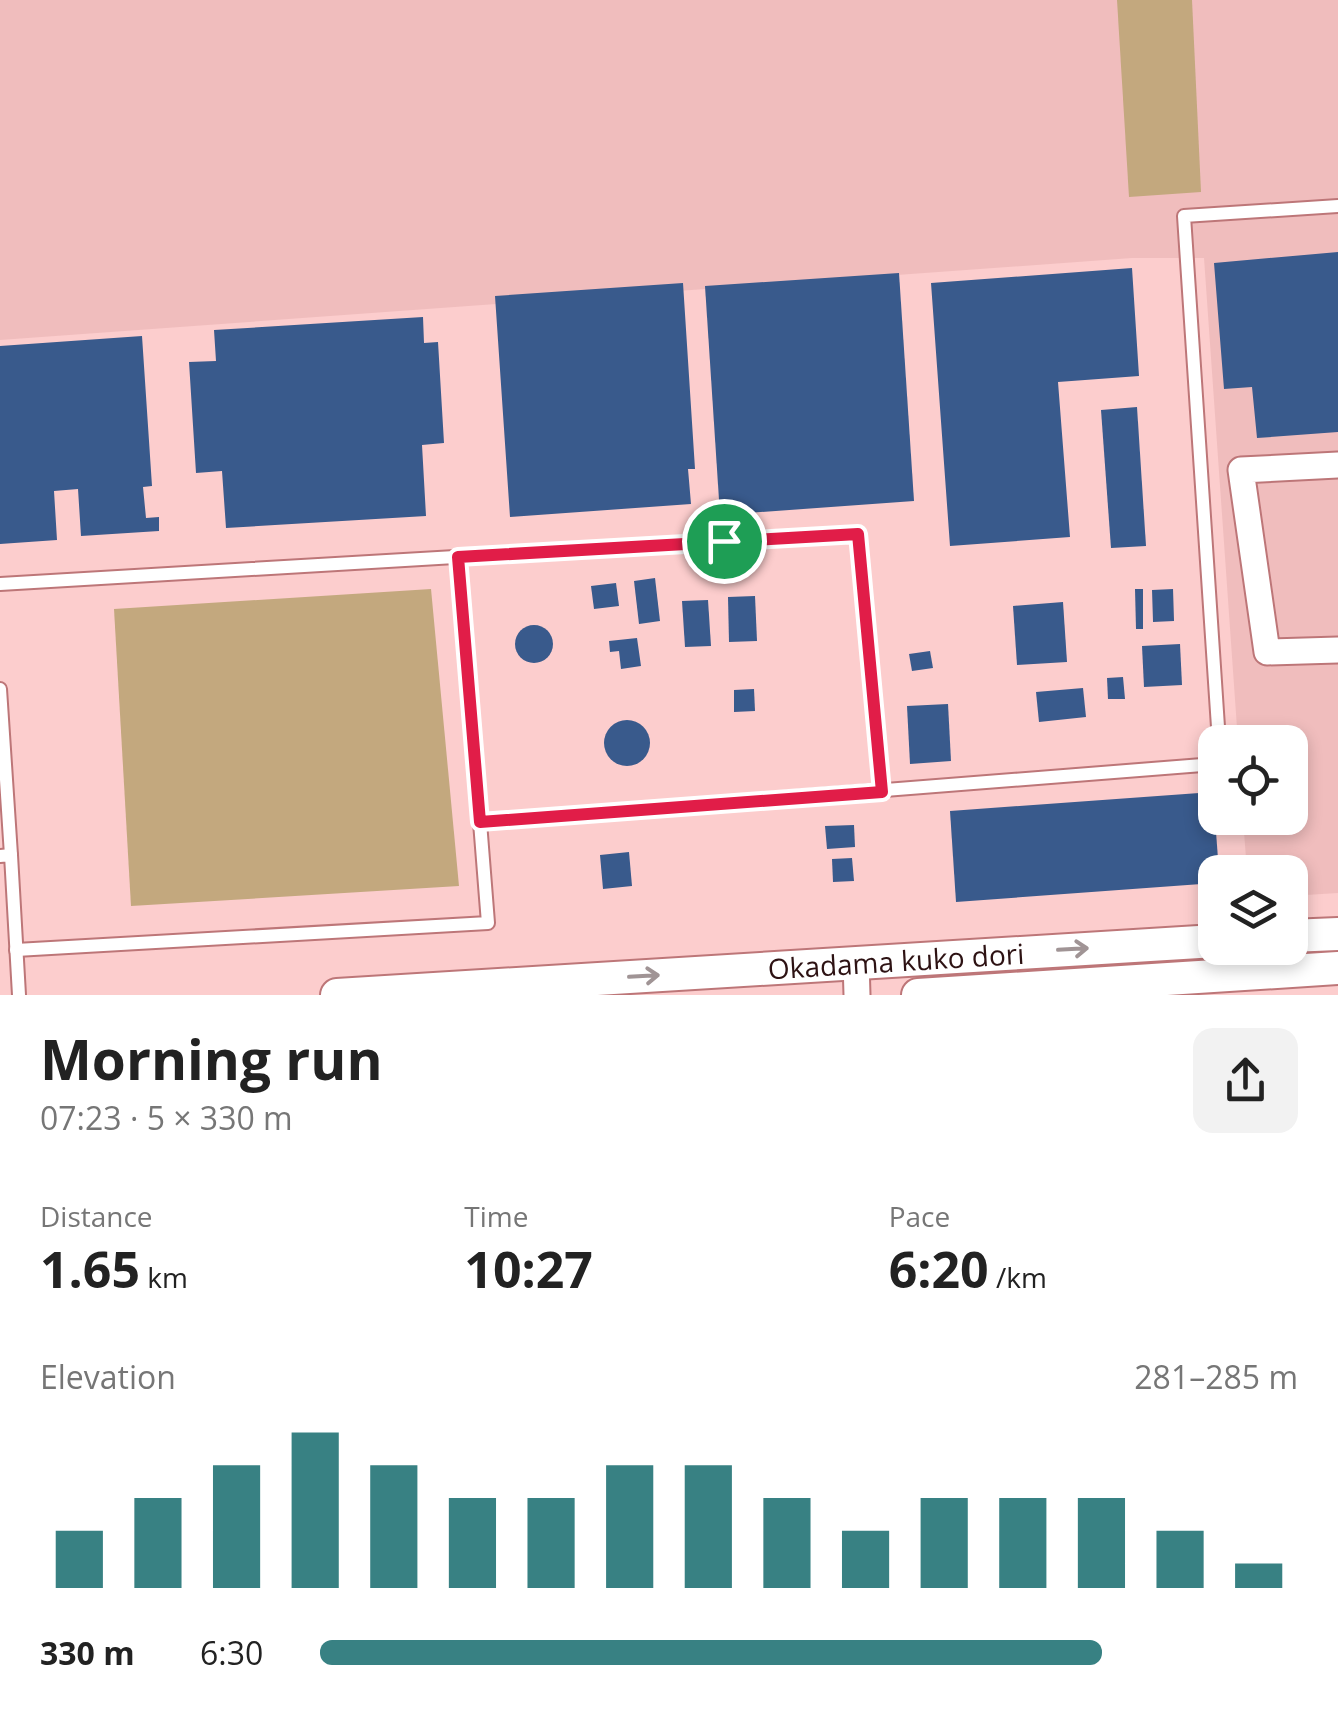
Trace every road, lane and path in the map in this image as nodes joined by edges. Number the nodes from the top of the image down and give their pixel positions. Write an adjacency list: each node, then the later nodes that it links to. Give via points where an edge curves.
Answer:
1 (1338, 206): 7 (lane, via 1184,216)
2 (1338, 465): 5 (street, via 1241,470 1267,652)
3 (458, 557): 4 (lane); 9 (lane, via 858,534); 10 (lane)
4 (0, 584)
5 (1338, 650)
6 (0, 689): 11 (lane)
7 (1218, 725)
8 (1198, 765): 9 (lane)
9 (882, 792): 10 (lane)
10 (480, 822): 16 (lane, via 488,923)
11 (5, 855): 16 (lane)
12 (1338, 934): 13 (main road)
13 (1308, 935)
14 (1198, 942): 15 (main road, Okadama kuko dori)
15 (1120, 947): 17 (main road, Okadama kuko dori, one-way to 15); 20 (street)
16 (16, 950): 22 (lane)
17 (856, 961): 19 (main road, Okadama kuko dori); 24 (street)
18 (1319, 978): 20 (main road, Okadama kuko dori)
19 (705, 984): 23 (main road, Okadama kuko dori, one-way to 19)
20 (1125, 988): 21 (main road, Okadama kuko dori)
21 (988, 993): 25 (main road, Okadama kuko dori)
22 (19, 995)
23 (337, 995)
24 (857, 995)
25 (918, 995)

